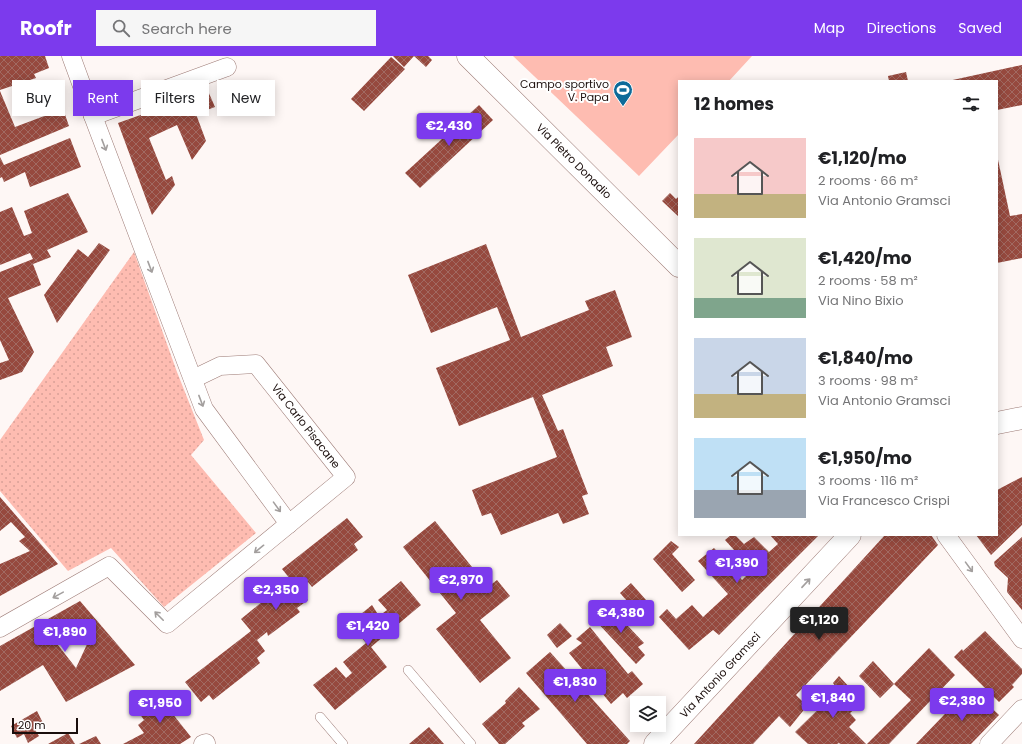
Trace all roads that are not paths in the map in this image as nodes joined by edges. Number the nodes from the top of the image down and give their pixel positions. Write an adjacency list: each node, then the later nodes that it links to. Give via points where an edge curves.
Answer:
1 (72, 56): 4 (street)
2 (468, 56): 7 (main road, Via Pietro Donadio)
3 (227, 66): 5 (street)
4 (80, 80)
5 (133, 101)
6 (93, 116): 8 (street, one-way to 8)
7 (678, 265)
8 (193, 379): 11 (street, one-way to 11, via 204,409); 11 (street, Via Carlo Pisacane, via 220,366 256,364 346,477)
9 (1022, 418): 10 (main road)
10 (998, 423)
11 (289, 524): 14 (street, one-way to 14, via 167,624 109,566)
12 (849, 536): 21 (main road, Via Antonio Gramsci, one-way to 12)
13 (947, 536): 15 (street, one-way to 15)
14 (0, 628)
15 (1022, 640)
16 (408, 670): 20 (lane)
17 (1022, 709): 22 (street)
18 (320, 717): 19 (lane)
19 (343, 744)
20 (471, 744)
21 (655, 744)
22 (989, 744)

